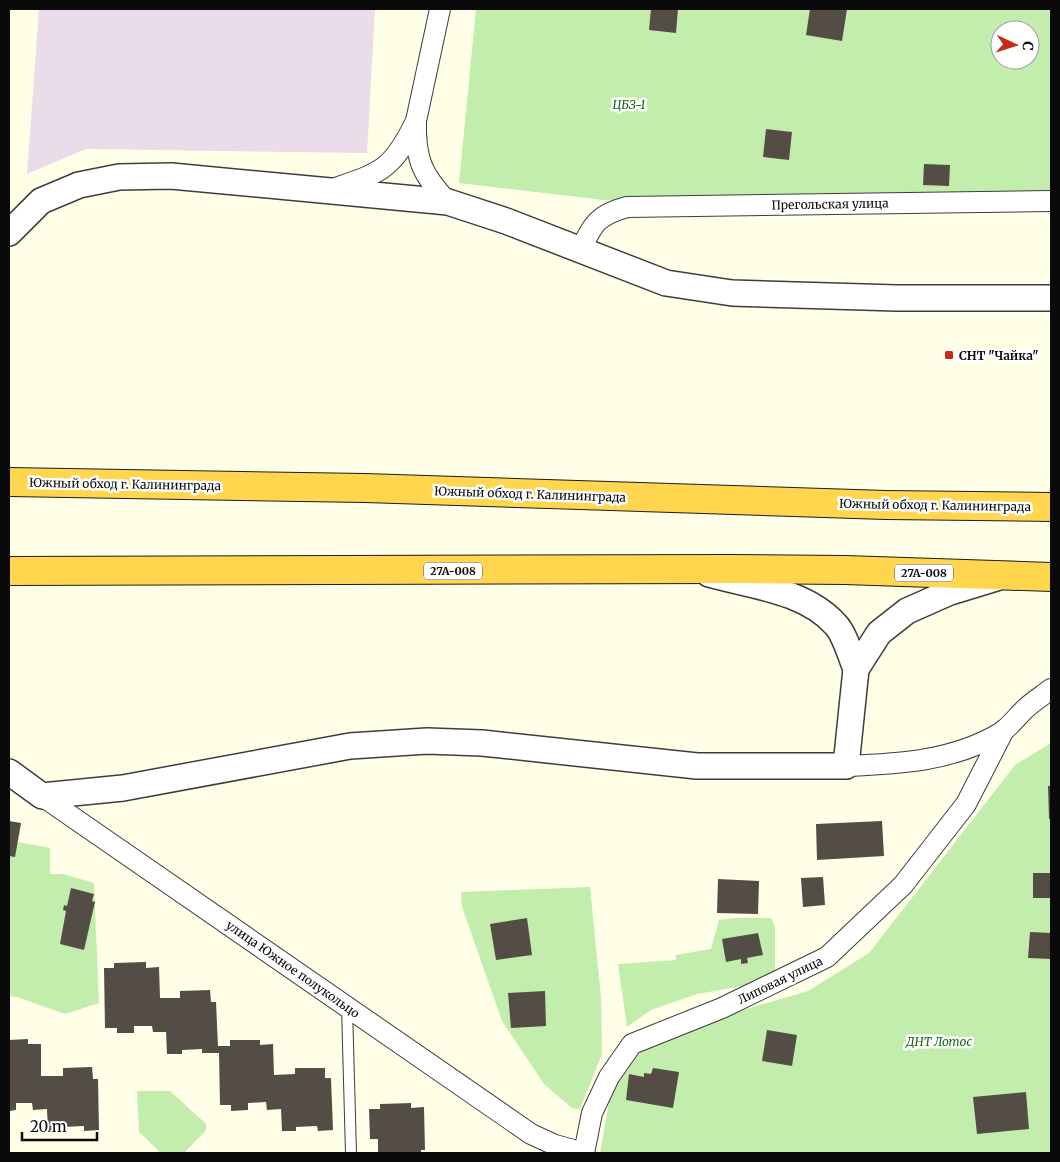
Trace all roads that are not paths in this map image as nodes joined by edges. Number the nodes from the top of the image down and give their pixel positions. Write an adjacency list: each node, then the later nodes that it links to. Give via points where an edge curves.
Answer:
1 (440, 9): 2 (street)
2 (416, 121): 3 (street, via 403,147 386,168); 5 (street, via 415,145 420,164 431,184)
3 (327, 191): 5 (street); 6 (street, via 171,176 119,177 79,184 41,201)
4 (1051, 201): 7 (street, Прегольская улица, via 627,208 609,212 593,224)
5 (448, 202): 7 (street)
6 (9, 234)
7 (580, 251): 8 (street, via 666,283 732,293)
8 (1051, 298)
9 (9, 482): 10 (highway, Южный обход г. Калининграда)
10 (1051, 507)
11 (694, 569): 12 (highway, 27А-008); 13 (highway, 27А-008); 15 (street, via 812,604 836,625)
12 (9, 571)
13 (1002, 576): 14 (highway, 27А-008); 15 (street, via 950,592 907,611 879,633)
14 (1051, 577)
15 (856, 669): 18 (street)
16 (1051, 689): 17 (street)
17 (1004, 730): 18 (street, via 952,754 926,760); 23 (street, Липовая улица, via 960,811 903,885 827,957 722,1008 632,1044 609,1077 592,1113)
18 (846, 766): 20 (street, via 697,766 482,743 427,741 350,746 123,788)
19 (9, 772): 20 (street, улица Южное полукольцо)
20 (42, 796): 21 (street, улица Южное полукольцо)
21 (347, 1006): 22 (lane); 23 (street, улица Южное полукольцо, via 531,1134)
22 (351, 1153)
23 (584, 1153)

